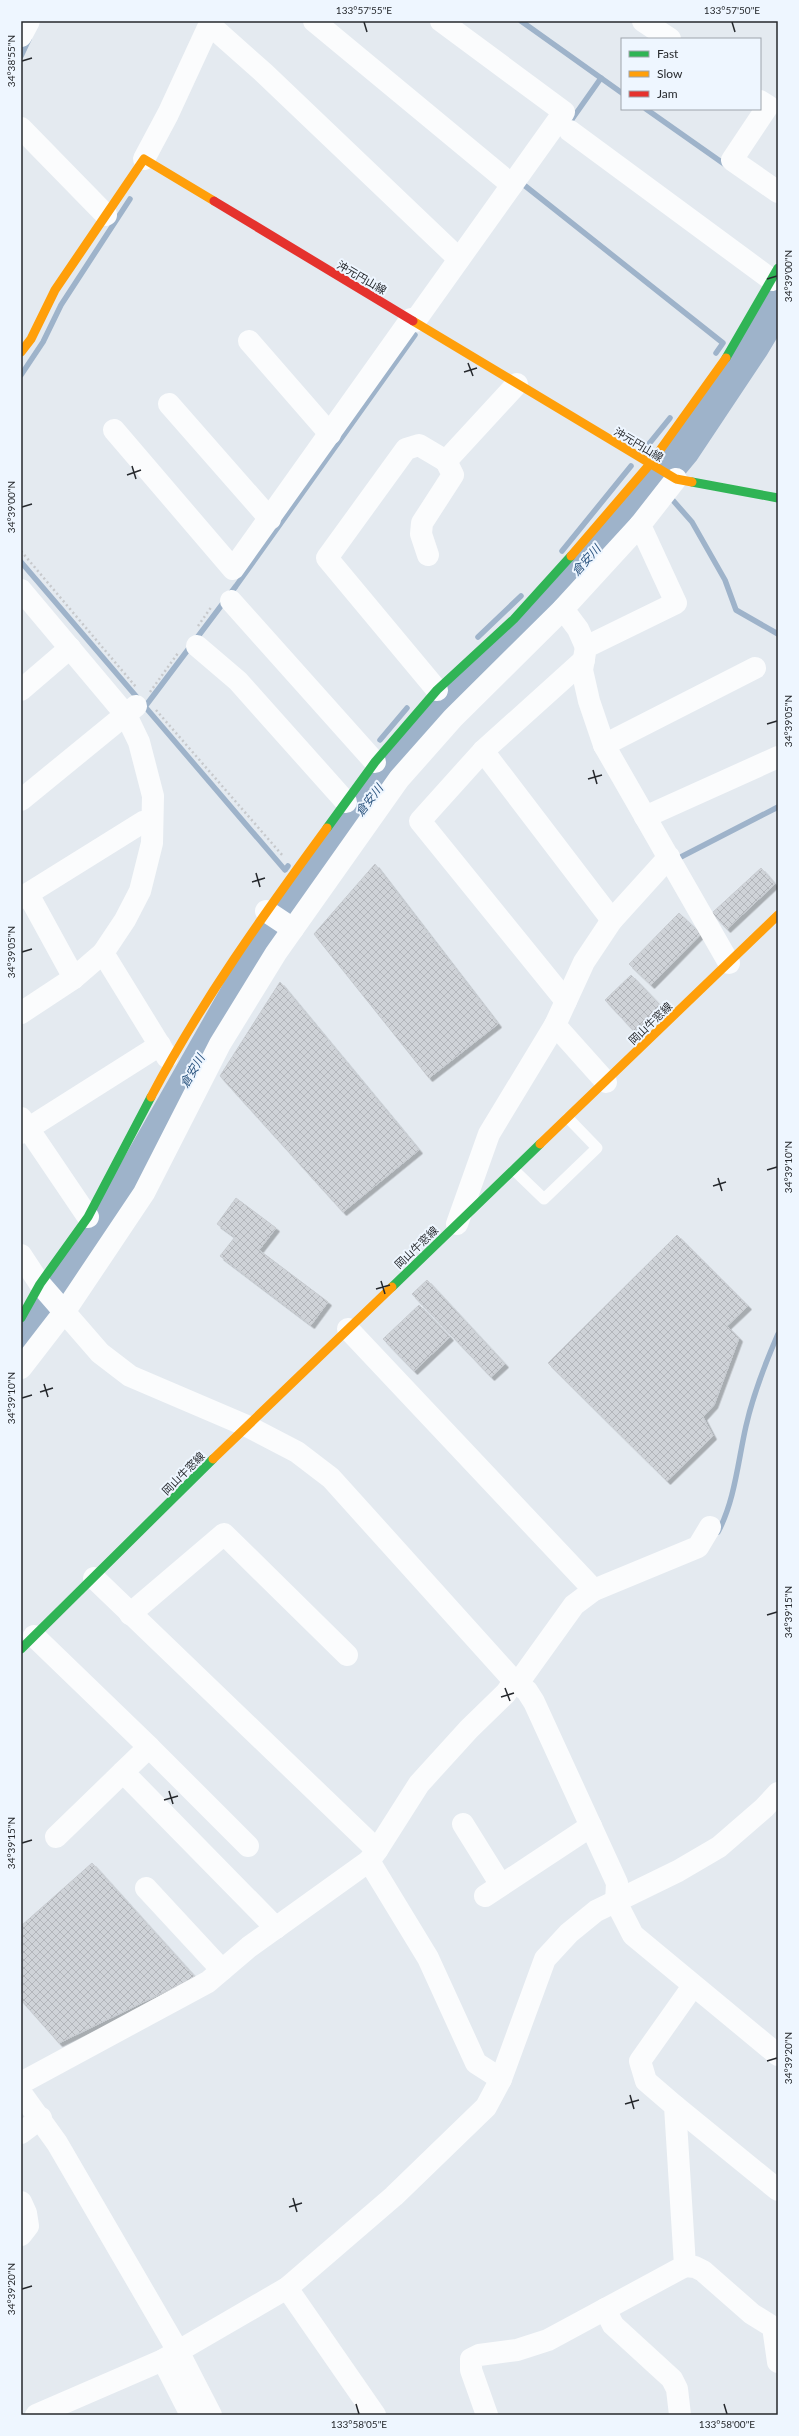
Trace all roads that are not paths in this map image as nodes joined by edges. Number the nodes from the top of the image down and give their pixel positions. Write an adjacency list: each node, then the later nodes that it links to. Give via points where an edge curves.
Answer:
1 (28, 21): 6 (street)
2 (314, 21): 12 (street)
3 (441, 21): 12 (street, via 564,112)
4 (643, 21): 7 (street)
5 (213, 26): 11 (street); 15 (street)
6 (21, 36)
7 (668, 38)
8 (761, 102): 13 (street, via 768,106 732,160)
9 (21, 128): 14 (street)
10 (570, 131): 16 (street)
11 (144, 159): 14 (main road); 17 (main road, 沖元円山線)
12 (512, 185): 15 (street)
13 (778, 192)
14 (106, 215): 19 (main road, via 55,290 31,339)
15 (459, 259): 17 (street)
16 (775, 274): 25 (main road, via 733,348)
17 (413, 320): 20 (main road, 沖元円山線); 23 (street)
18 (249, 340): 23 (street)
19 (21, 352)
20 (517, 384): 24 (street); 25 (main road, 沖元円山線)
21 (169, 404): 28 (street)
22 (114, 430): 28 (street, via 233,569)
23 (330, 434): 28 (street)
24 (446, 461): 30 (street, via 453,475 422,523 422,534); 38 (street, via 419,446 406,449 326,558)
25 (653, 466): 26 (main road, 沖元円山線); 38 (main road, via 514,619)
26 (674, 478): 27 (main road, 沖元円山線); 29 (street)
27 (778, 498)
28 (270, 519)
29 (640, 525): 33 (street); 36 (street, via 676,603)
30 (428, 554)
31 (21, 590): 35 (street)
32 (231, 601): 44 (street)
33 (563, 608): 36 (street, via 578,629); 53 (street, via 453,718)
34 (197, 646): 45 (street, via 238,681)
35 (70, 648): 39 (street); 40 (street)
36 (585, 653): 41 (street, via 582,670 589,701); 42 (street)
37 (755, 668): 41 (street)
38 (433, 686): 44 (main road)
39 (21, 690)
40 (138, 704): 46 (street); 48 (street, via 139,742 153,796)
41 (604, 745): 47 (street)
42 (483, 751): 52 (street); 57 (street, via 420,820)
43 (778, 757): 47 (street)
44 (371, 758): 45 (main road)
45 (342, 798): 53 (main road)
46 (21, 800)
47 (645, 816): 49 (street)
48 (152, 821): 50 (street, via 143,822); 54 (street, via 152,844 140,891)
49 (671, 861): 52 (street); 55 (street)
50 (24, 896): 56 (street)
51 (778, 916): 55 (main road, 岡山牛窓線)
52 (612, 920): 57 (street, via 584,962)
53 (280, 921): 60 (main road); 68 (street, via 144,1193)
54 (103, 953): 56 (street); 60 (street)
55 (729, 963): 61 (main road, 岡山牛窓線)
56 (74, 978): 58 (street)
57 (566, 1002): 59 (street)
58 (21, 1013)
59 (558, 1029): 61 (street); 66 (street, via 489,1134)
60 (165, 1053): 63 (street); 65 (main road)
61 (606, 1082): 62 (main road, 岡山牛窓線)
62 (568, 1118): 64 (main road, 岡山牛窓線); 64 (lane, via 597,1148 544,1199)
63 (23, 1127): 65 (street)
64 (514, 1170): 66 (main road, 岡山牛窓線)
65 (88, 1217): 68 (main road)
66 (457, 1224): 70 (main road, 岡山牛窓線)
67 (21, 1255): 68 (street)
68 (47, 1297): 69 (main road); 71 (street); 72 (street, via 100,1353 130,1376)
69 (21, 1318)
70 (348, 1329): 72 (main road, 岡山牛窓線); 75 (street)
71 (21, 1368)
72 (248, 1426): 74 (main road, 岡山牛窓線); 79 (street, via 297,1452 331,1478)
73 (710, 1527): 75 (street, via 698,1547)
74 (94, 1578): 76 (street); 77 (main road, 岡山牛窓線)
75 (594, 1590): 79 (street, via 574,1605)
76 (130, 1614): 78 (street, via 224,1534); 87 (street)
77 (27, 1642): 80 (street)
78 (347, 1655)
79 (519, 1684): 84 (street, via 534,1702); 87 (street, via 468,1729 419,1784)
80 (149, 1747): 81 (street); 86 (street)
81 (123, 1772): 85 (street); 90 (street)
82 (778, 1793): 89 (street, via 719,1847)
83 (463, 1824): 84 (street, via 493,1891)
84 (591, 1826): 89 (street, via 617,1883)
85 (56, 1837)
86 (248, 1846)
87 (373, 1862): 90 (street); 94 (street, via 428,1958 476,2063)
88 (146, 1888): 91 (street)
89 (616, 1902): 92 (street, via 633,1936); 94 (street, via 596,1911 569,1933 545,1959)
90 (276, 1928): 91 (street)
91 (222, 1970): 95 (street, via 195,1990)
92 (693, 1986): 93 (street); 97 (street, via 640,2061 646,2082)
93 (778, 2055)
94 (501, 2079): 104 (street, via 486,2106 453,2140 394,2196)
95 (21, 2083)
96 (21, 2093): 98 (street)
97 (674, 2106): 100 (street); 103 (street)
98 (41, 2118): 99 (street); 107 (street, via 57,2143)
99 (21, 2133)
100 (778, 2190)
101 (21, 2202): 102 (street, via 28,2226)
102 (21, 2235)
103 (685, 2266): 105 (street); 106 (street, via 695,2266 703,2271 752,2314 773,2327)
104 (287, 2288): 107 (street); 113 (street)
105 (605, 2309): 114 (street, via 548,2340 517,2350 479,2355 471,2359 471,2370); 115 (street, via 613,2325 672,2379 677,2390)
106 (776, 2338): 108 (street)
107 (170, 2355): 109 (street); 111 (street); 112 (street)
108 (778, 2362)
109 (66, 2409): 110 (street)
110 (36, 2415)
111 (191, 2415)
112 (210, 2415)
113 (375, 2415)
114 (488, 2415)
115 (680, 2415)

